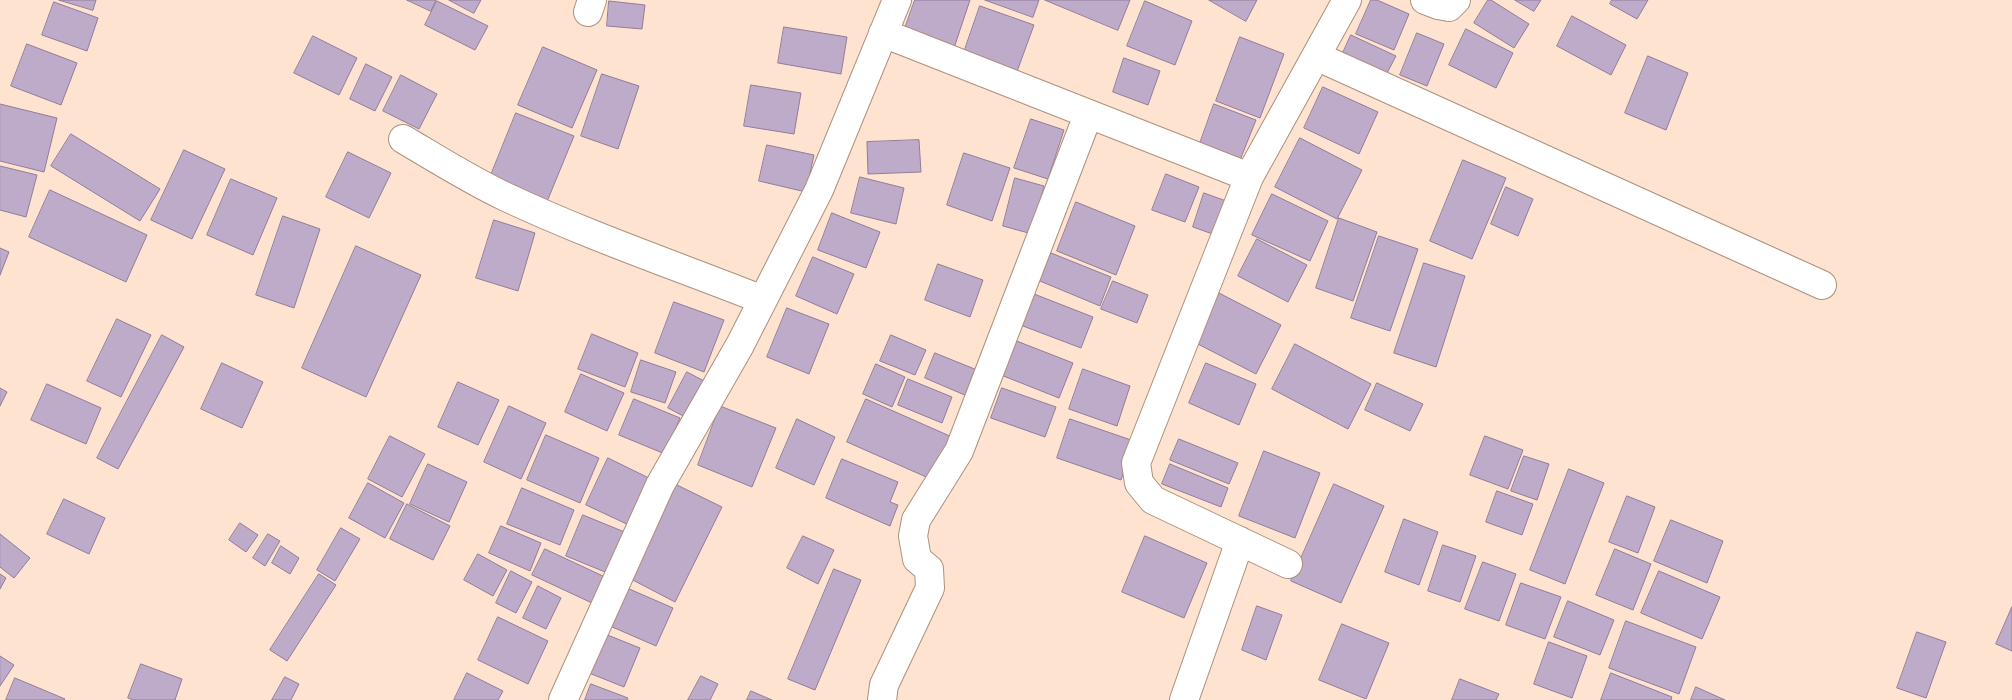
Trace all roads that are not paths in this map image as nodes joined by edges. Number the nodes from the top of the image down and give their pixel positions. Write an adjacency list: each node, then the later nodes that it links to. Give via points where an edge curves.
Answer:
1 (897, 0): 5 (street)
2 (1347, 0): 6 (street)
3 (1425, 0): 4 (street, via 1449,7)
4 (1456, 0)
5 (883, 33): 7 (street); 11 (street, via 819,190)
6 (1316, 56): 9 (street); 10 (street)
7 (1088, 115): 9 (street); 15 (street, via 959,451 916,520 913,536 918,559 930,569 930,588 884,685)
8 (403, 139): 11 (street, via 506,197)
9 (1249, 177): 12 (street, via 1136,463 1139,484 1153,500)
10 (1822, 285)
11 (764, 300): 14 (street, via 660,485)
12 (1240, 541): 13 (street); 16 (street)
13 (1288, 564)
14 (563, 700)
15 (882, 700)
16 (1184, 700)

